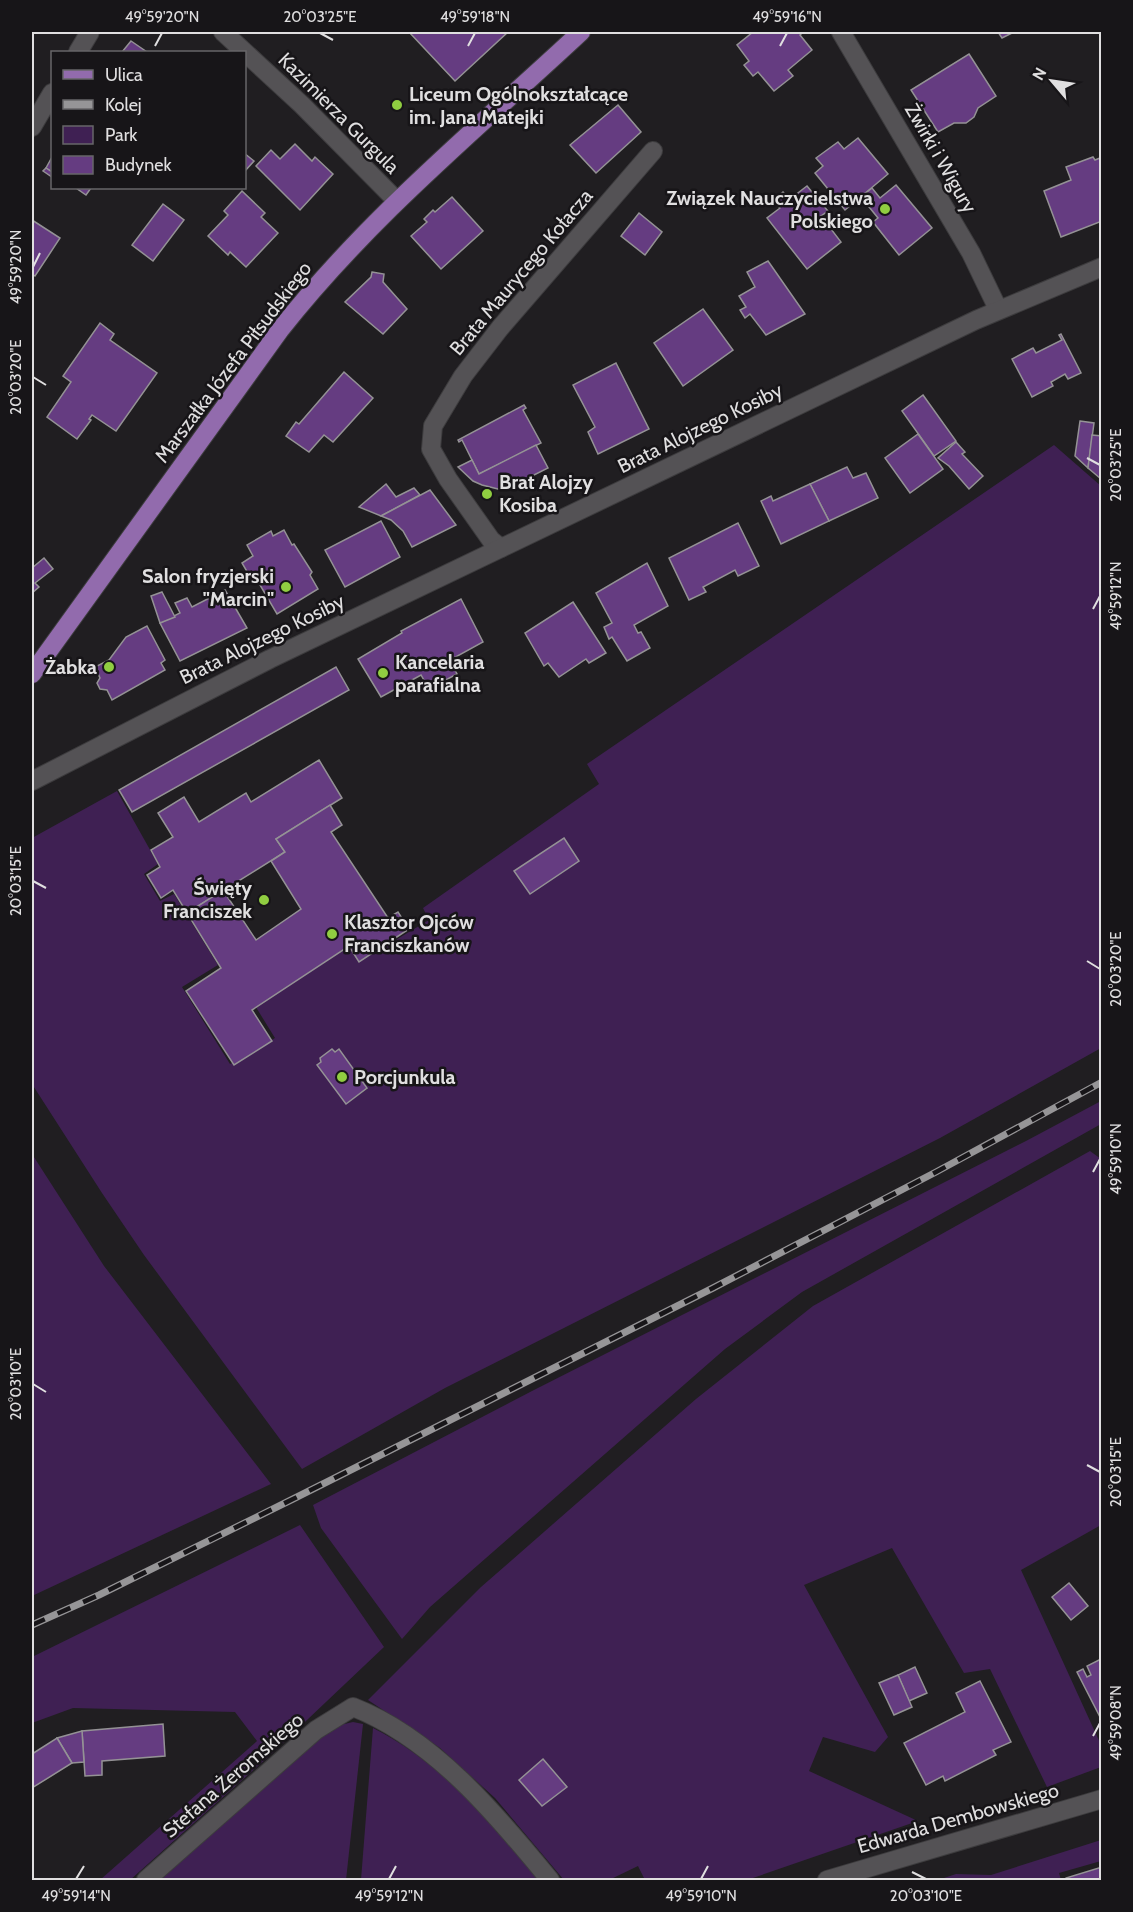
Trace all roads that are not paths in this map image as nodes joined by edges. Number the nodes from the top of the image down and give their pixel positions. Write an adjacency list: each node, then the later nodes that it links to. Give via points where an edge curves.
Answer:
1 (90, 32): 5 (street)
2 (223, 32): 6 (street, Kazimierza Gurgula)
3 (581, 32): 11 (main road, Marszałka Józefa Piłsudskiego)
4 (841, 32): 13 (street, Żwirki i Wigury, via 971,253)
5 (79, 51)
6 (244, 51)
7 (246, 53): 11 (street, Kazimierza Gurgula)
8 (51, 95): 9 (street)
9 (32, 127)
10 (652, 151): 14 (street, Brata Maurycego Kołacza, via 500,328 433,426 431,449 491,540)
11 (397, 201): 15 (main road, Marszałka Józefa Piłsudskiego, via 315,286 280,330)
12 (1101, 267): 13 (street, Brata Alojzego Kosiby)
13 (998, 309): 14 (street, Brata Alojzego Kosiby)
14 (501, 548): 16 (street, Brata Alojzego Kosiby, via 270,659)
15 (32, 674)
16 (32, 781)
17 (1101, 1799): 20 (street, Edwarda Dembowskiego)
18 (146, 1881): 19 (street, Stefana Żeromskiego, via 316,1730 353,1707 401,1732 458,1776)
19 (550, 1881)
20 (827, 1881)

